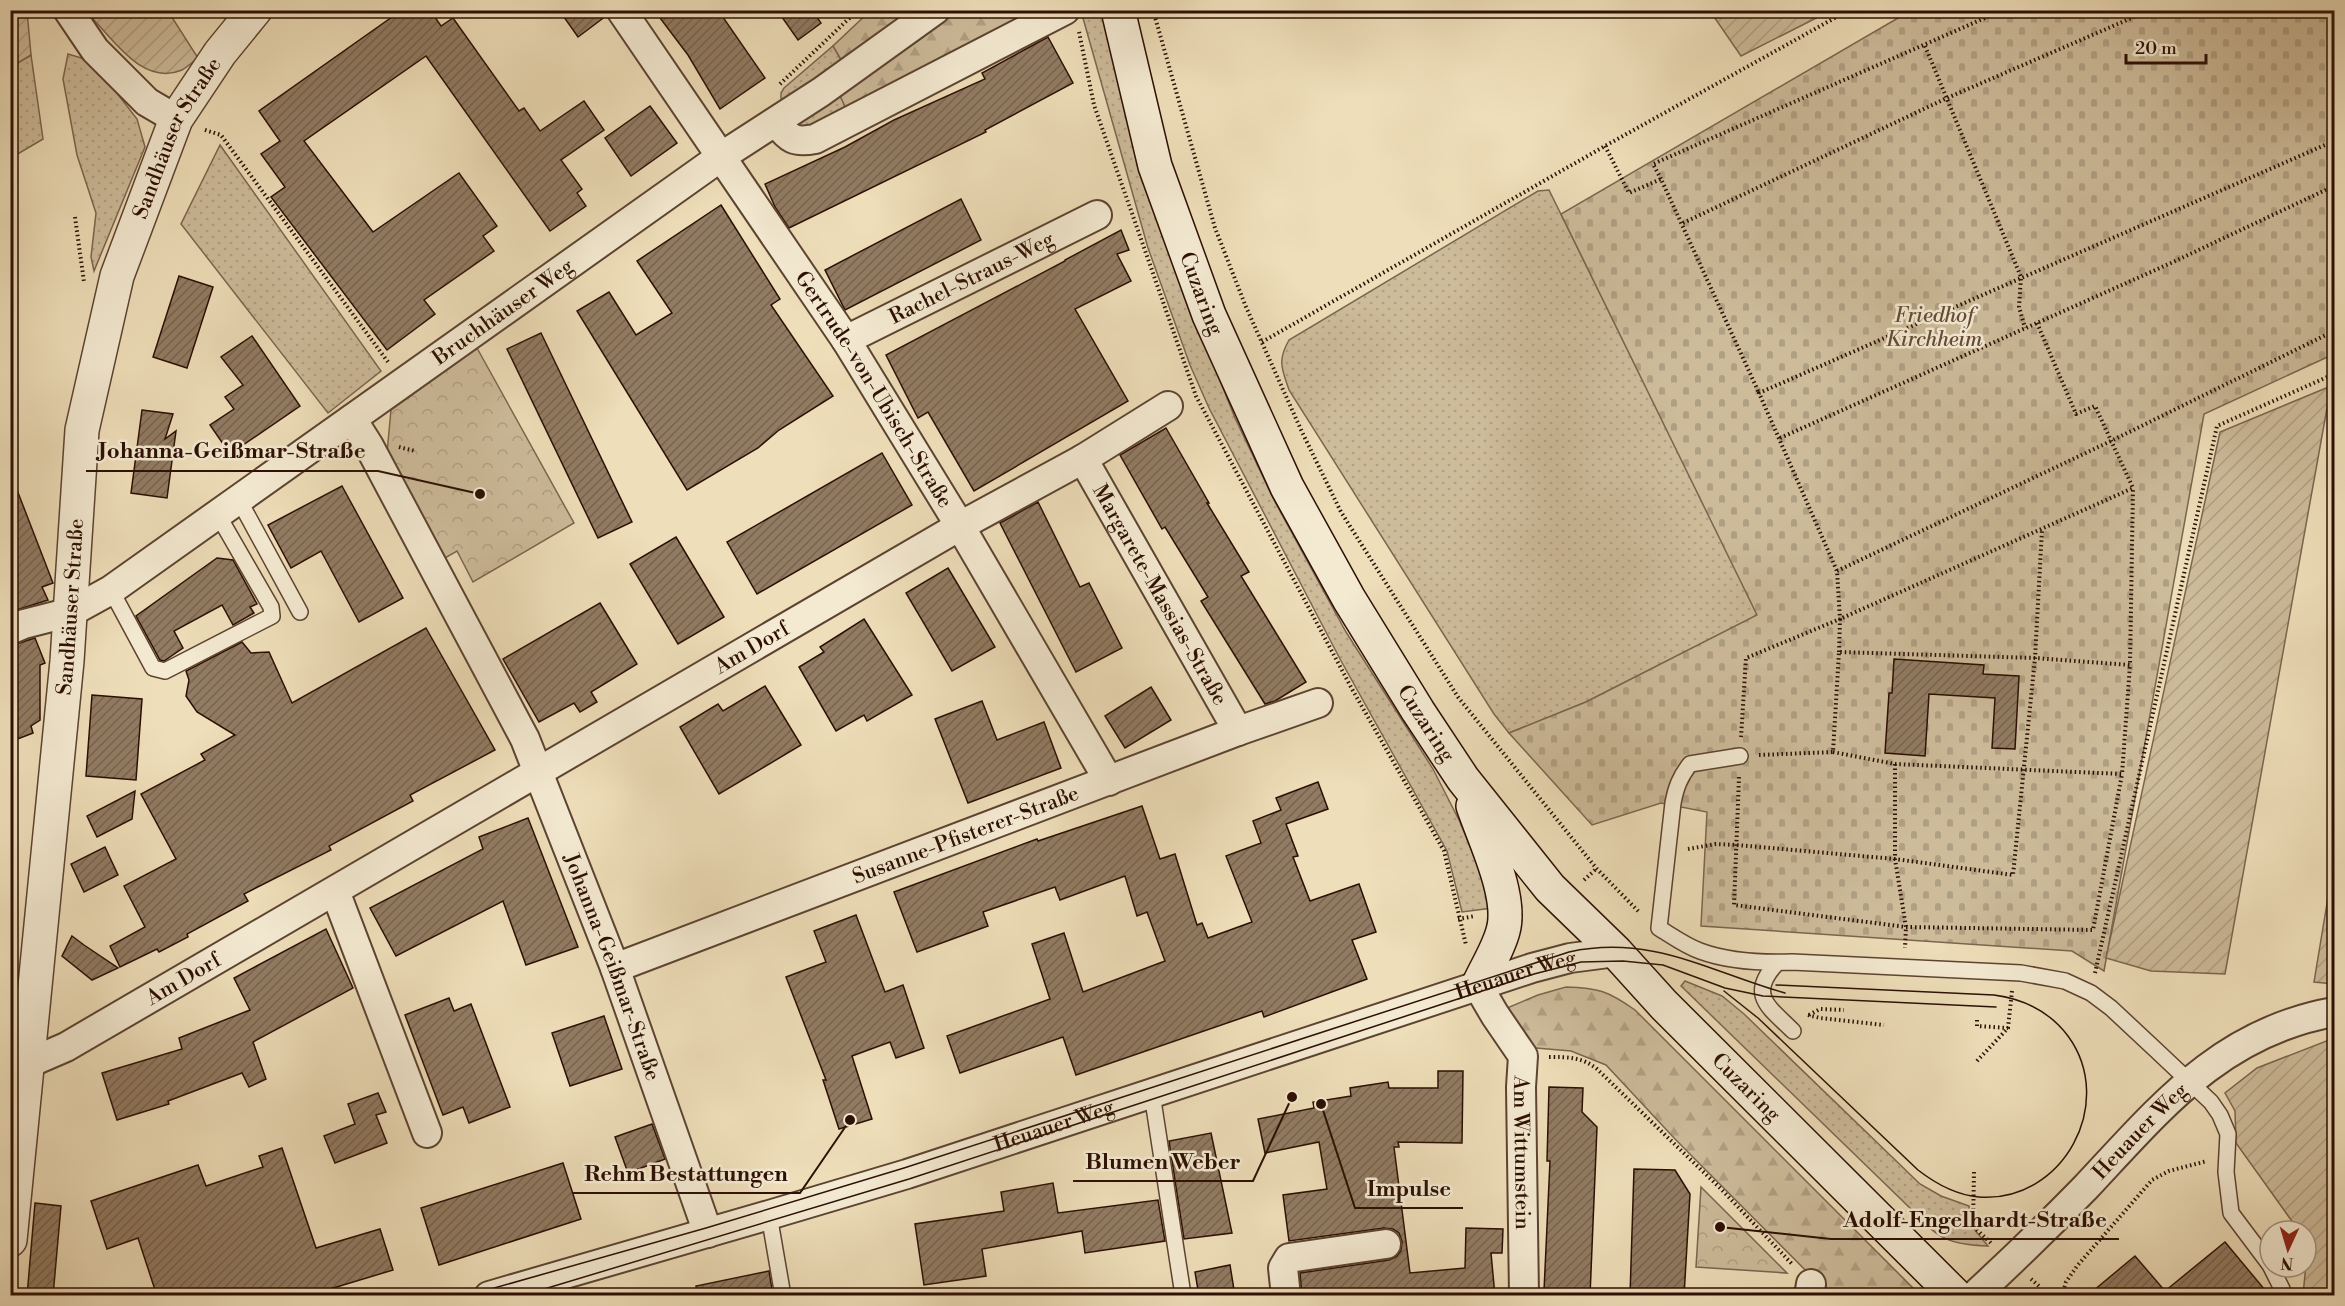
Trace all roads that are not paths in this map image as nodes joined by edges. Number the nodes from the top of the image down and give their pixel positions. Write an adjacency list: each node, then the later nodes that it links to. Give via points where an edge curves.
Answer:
1 (68, 10): 7 (street, via 96,50 132,87 147,102)
2 (255, 10): 7 (main road, Sandhäuser Straße, via 220,52)
3 (621, 10): 9 (street, Gertrude-von-Ubisch-Straße)
4 (934, 10): 8 (street, Bruchhäuser Weg)
5 (1065, 10): 8 (street, via 815,139 800,141 787,136)
6 (1118, 10): 25 (main road, Cuzaring, via 1155,166 1213,325 1287,487 1355,609)
7 (176, 119): 18 (main road, Sandhäuser Straße, via 117,276 82,430)
8 (776, 122): 9 (street, Bruchhäuser Weg)
9 (722, 156): 11 (street, Gertrude-von-Ubisch-Straße); 13 (street, Bruchhäuser Weg)
10 (1097, 215): 11 (street, Rachel-Straus-Weg)
11 (846, 340): 16 (street, Gertrude-von-Ubisch-Straße)
12 (1168, 406): 14 (street, Am Dorf)
13 (352, 419): 15 (street, Bruchhäuser Weg); 24 (street, Johanna-Geißmar-Straße, via 525,738)
14 (1083, 459): 16 (street, Am Dorf); 22 (street, Margarete-Massias-Straße)
15 (229, 508): 17 (street, Bruchhäuser Weg); 17 (lane, via 272,616 165,671 158,670 153,668); 19 (lane)
16 (960, 526): 24 (street, Am Dorf); 26 (street, Gertrude-von-Ubisch-Straße)
17 (111, 590): 18 (street, Bruchhäuser Weg)
18 (71, 612): 20 (street, Bruchhäuser Weg); 34 (main road, Sandhäuser Straße)
19 (300, 612)
20 (10, 630)
21 (1318, 703): 22 (street, Susanne-Pfisterer-Straße)
22 (1238, 731): 26 (street, Susanne-Pfisterer-Straße)
23 (1740, 756): 29 (lane, via 1690,764 1681,775 1676,786 1659,928 1701,952)
24 (538, 773): 27 (street, Am Dorf); 30 (street, Johanna-Geißmar-Straße)
25 (1463, 779): 28 (main road, Cuzaring, via 1550,888); 31 (main road, via 1502,886 1505,913 1502,936)
26 (1109, 781): 30 (street, Susanne-Pfisterer-Straße)
27 (335, 891): 34 (street, Am Dorf, via 66,1047); 37 (street)
28 (1616, 952): 31 (street, Heuauer Weg, via 1570,958); 50 (main road, Cuzaring, via 1664,1005)
29 (1777, 963): 33 (lane, via 1764,978 1763,996); 35 (lane, via 2013,972 2065,981 2111,1008)
30 (615, 968): 39 (street, Johanna-Geißmar-Straße)
31 (1478, 986): 36 (street, Heuauer Weg); 49 (street, Am Wittumstein, via 1523,1056)
32 (2334, 1012): 35 (street, Heuauer Weg, via 2304,1017 2262,1033 2226,1053)
33 (1793, 1031)
34 (29, 1063): 40 (main road, Sandhäuser Straße)
35 (2189, 1081): 42 (lane, via 2226,1124 2231,1213); 51 (street, Heuauer Weg)
36 (1152, 1094): 38 (street, Heuauer Weg); 45 (lane)
37 (427, 1132)
38 (769, 1215): 39 (street, Heuauer Weg); 47 (lane)
39 (708, 1233): 44 (street, Heuauer Weg)
40 (10, 1240)
41 (1386, 1245): 48 (street, via 1289,1258 1283,1268)
42 (2258, 1250)
43 (2277, 1279): 52 (lane)
44 (527, 1290): 46 (street, Heuauer Weg)
45 (1183, 1295)
46 (489, 1296)
47 (783, 1296)
48 (1286, 1296)
49 (1524, 1296)
50 (1956, 1296)
51 (1974, 1296)
52 (2282, 1296)

